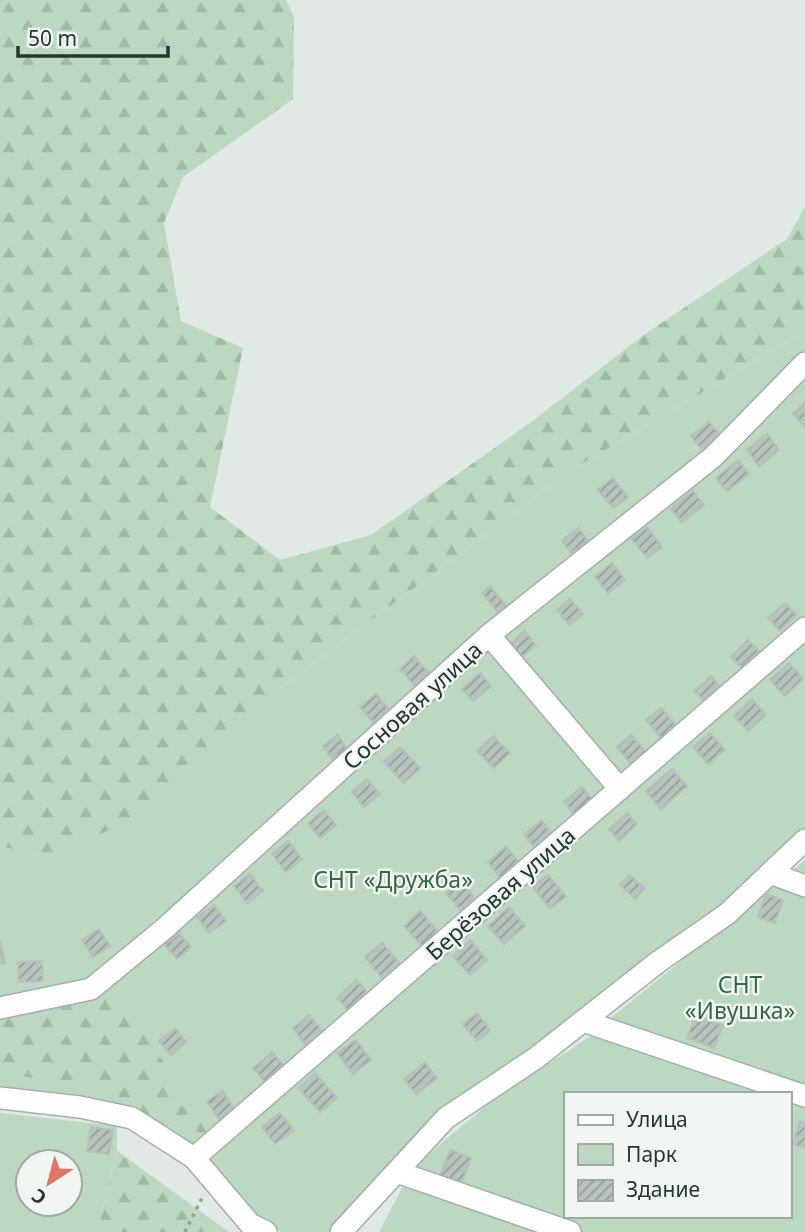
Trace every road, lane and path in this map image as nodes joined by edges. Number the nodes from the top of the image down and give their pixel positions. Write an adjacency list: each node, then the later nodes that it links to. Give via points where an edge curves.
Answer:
1 (805, 363): 3 (lane, Сосновая улица, via 713,457)
2 (805, 628): 4 (lane, Берёзовая улица)
3 (489, 635): 4 (lane); 8 (lane, Сосновая улица, via 164,929 91,989)
4 (620, 789): 12 (lane, Берёзовая улица)
5 (805, 840): 6 (lane)
6 (770, 873): 7 (lane); 9 (lane, via 727,914)
7 (805, 886)
8 (0, 1008)
9 (583, 1021): 10 (lane); 13 (lane, via 446,1118)
10 (805, 1096)
11 (0, 1098): 12 (lane, via 132,1118)
12 (194, 1158): 14 (lane)
13 (397, 1172): 17 (lane); 18 (lane)
14 (209, 1176): 15 (path); 16 (lane, via 250,1224)
15 (185, 1232)
16 (266, 1232)
17 (341, 1232)
18 (570, 1232)

